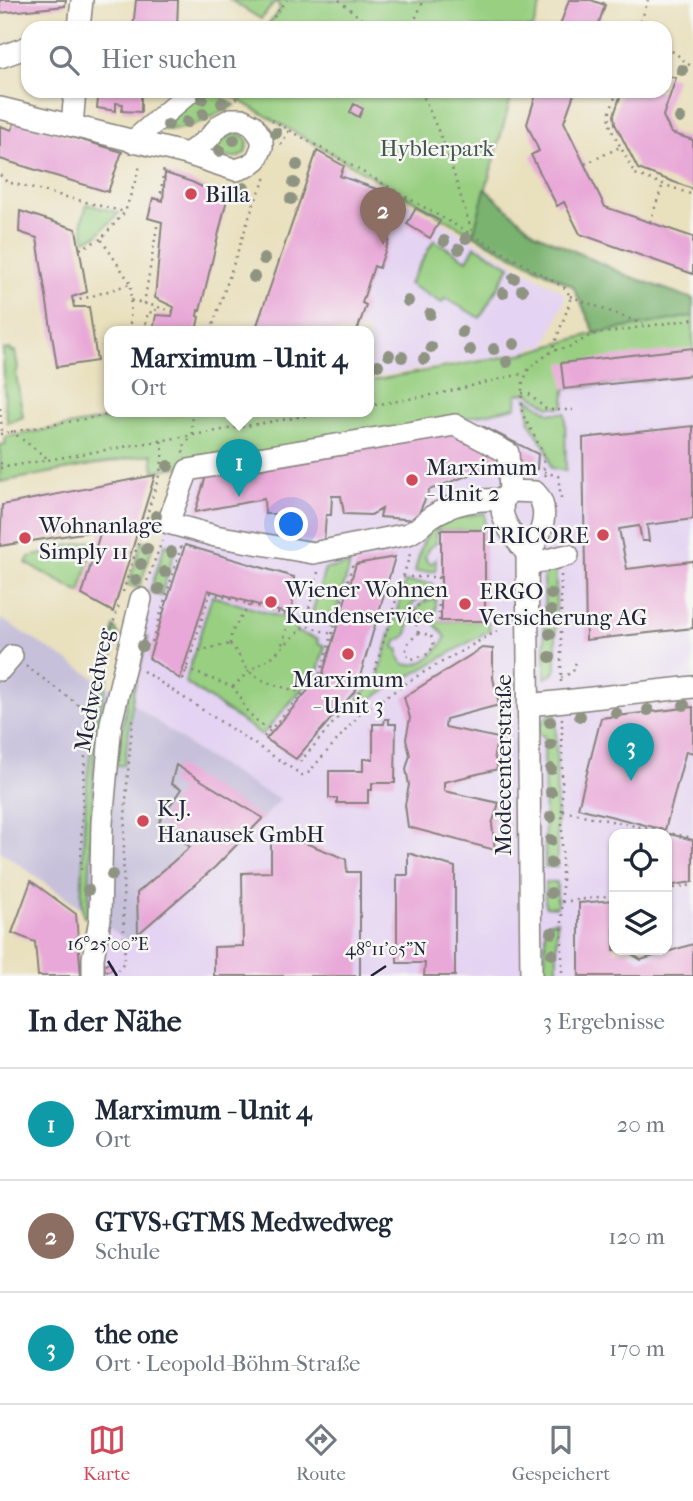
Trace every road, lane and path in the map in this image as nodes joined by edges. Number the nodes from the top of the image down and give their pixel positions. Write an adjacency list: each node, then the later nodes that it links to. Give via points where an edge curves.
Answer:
1 (82, 0): 6 (street)
2 (287, 0): 7 (path)
3 (339, 0): 8 (path)
4 (424, 0): 9 (path)
5 (648, 0): 10 (path)
6 (80, 21)
7 (270, 21)
8 (364, 21)
9 (412, 21)
10 (641, 21)
11 (21, 50): 13 (street)
12 (672, 51): 14 (path)
13 (0, 57)
14 (693, 68)
15 (74, 98): 20 (street)
16 (184, 98): 22 (street)
17 (425, 98): 34 (path)
18 (615, 98): 23 (path, via 609,114)
19 (0, 108): 20 (street)
20 (72, 126): 22 (street)
21 (289, 130): 34 (path)
22 (139, 143): 24 (street); 31 (path)
23 (620, 147): 25 (path); 28 (path, via 635,174)
24 (178, 152): 26 (street); 26 (street, via 208,139 231,118 242,119 258,131 262,147 257,159); 30 (path, via 162,176)
25 (585, 164)
26 (236, 170): 47 (path, via 255,200)
27 (0, 176): 31 (path, via 6,182)
28 (663, 184): 29 (path); 33 (path)
29 (693, 195)
30 (160, 200)
31 (125, 212): 35 (path)
32 (158, 221): 41 (path)
33 (650, 222)
34 (473, 234): 38 (path, via 565,288)
35 (101, 239): 36 (path); 37 (path)
36 (80, 249)
37 (131, 284): 39 (path); 40 (path)
38 (570, 296): 48 (path); 49 (path)
39 (131, 300): 41 (path); 45 (path)
40 (73, 302)
41 (144, 304): 42 (path)
42 (157, 307): 43 (path); 46 (path, via 154,313 148,312)
43 (173, 311)
44 (693, 319): 48 (path)
45 (130, 326)
46 (145, 326)
47 (213, 326)
48 (647, 326): 49 (path, via 591,335)
49 (552, 351): 50 (path)
50 (525, 373): 51 (path); 52 (path)
51 (522, 393): 54 (path, via 547,410); 66 (path, via 522,413 543,452)
52 (374, 404)
53 (0, 408): 59 (path)
54 (573, 410)
55 (104, 415): 58 (path)
56 (192, 417): 60 (path)
57 (299, 417): 60 (path)
58 (11, 431): 59 (path); 62 (path)
59 (1, 433)
60 (193, 435): 61 (path)
61 (161, 441): 62 (path); 68 (path, via 161,469 146,518)
62 (49, 459): 64 (path)
63 (0, 463): 64 (path)
64 (9, 466): 65 (path)
65 (0, 468)
66 (544, 472)
67 (507, 496): 68 (street, via 508,453 455,425 188,470); 69 (street, via 471,500 439,512); 73 (street, via 503,520); 73 (street, Modecenterstraße, via 536,492 542,502 542,532)
68 (178, 525): 71 (street, via 215,536); 77 (path); 85 (path)
69 (417, 530): 70 (street); 74 (path)
70 (358, 543): 71 (street); 83 (path)
71 (323, 552): 80 (path)
72 (568, 555): 73 (street)
73 (527, 559): 98 (street, Modecenterstraße)
74 (402, 577): 75 (path, via 440,577); 103 (path, via 373,676)
75 (438, 596): 79 (path); 82 (path, via 421,601 414,611)
76 (250, 605): 78 (path); 84 (path); 87 (path, via 210,593)
77 (138, 609): 110 (street, Medwedweg, via 111,723)
78 (291, 617): 80 (path); 86 (path)
79 (439, 621)
80 (306, 623): 83 (path); 86 (path)
81 (498, 631): 94 (path, via 361,713 302,775 143,671)
82 (418, 633): 82 (path, via 405,653 412,659 428,654 433,646 431,635)
83 (333, 634): 97 (path, via 321,672)
84 (230, 644): 87 (path); 91 (path)
85 (150, 646)
86 (281, 647): 91 (path)
87 (192, 652): 90 (path)
88 (577, 658): 92 (path, via 573,672)
89 (6, 663): 99 (path)
90 (186, 669): 93 (path); 95 (path)
91 (249, 671): 95 (path); 97 (path, via 269,683)
92 (561, 678)
93 (183, 680)
94 (140, 682)
95 (233, 687): 101 (path, via 245,709)
96 (693, 687): 98 (street)
97 (303, 693): 101 (path)
98 (528, 705): 112 (street, Modecenterstraße)
99 (91, 714)
100 (133, 718): 111 (path, via 123,820 125,961)
101 (271, 729): 102 (path)
102 (264, 737)
103 (300, 762)
104 (562, 811): 105 (path)
105 (693, 838)
106 (693, 886): 107 (path)
107 (672, 888)
108 (609, 896): 109 (path)
109 (562, 902)
110 (93, 976)
111 (113, 976)
112 (531, 976)

